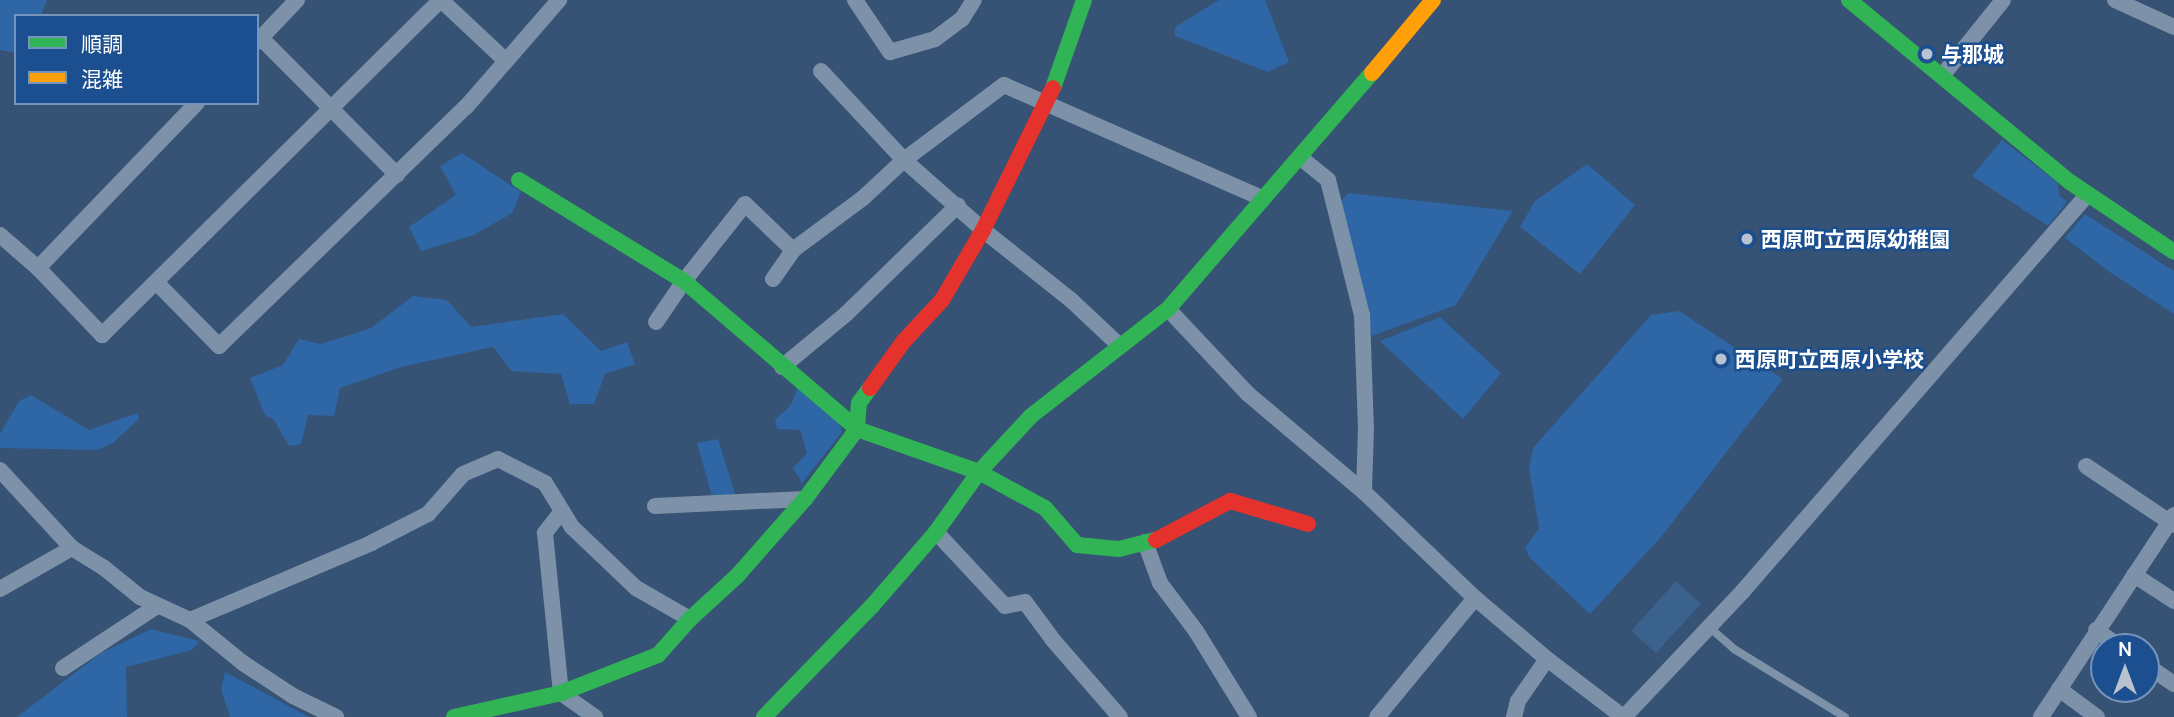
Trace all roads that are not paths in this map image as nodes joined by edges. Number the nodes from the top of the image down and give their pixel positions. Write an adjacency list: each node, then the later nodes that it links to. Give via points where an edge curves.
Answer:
1 (297, 0): 11 (street)
2 (559, 0): 12 (street)
3 (855, 0): 4 (street, via 890,52 935,39 962,19)
4 (974, 0)
5 (1084, 0): 15 (street)
6 (1433, 0): 18 (street)
7 (1849, 0): 14 (street)
8 (2115, 0): 10 (street)
9 (1993, 3): 14 (street)
10 (2174, 27)
11 (259, 40): 17 (street)
12 (505, 60): 17 (street, via 440,0); 20 (street)
13 (821, 71): 19 (street)
14 (1942, 76): 22 (street)
15 (1048, 104): 19 (street, via 1004,85); 23 (street); 25 (street)
16 (195, 105): 29 (street)
17 (331, 109): 20 (street); 32 (street)
18 (1301, 158): 23 (street); 42 (street, via 1328,180 1362,315)
19 (904, 160): 24 (street); 27 (street, via 863,198)
20 (397, 176): 32 (street, via 219,346)
21 (519, 180): 31 (street, via 614,234)
22 (2087, 195): 28 (street); 58 (street)
23 (1261, 198): 33 (street)
24 (958, 205): 25 (street); 36 (street, via 846,314)
25 (984, 230): 35 (street); 37 (street, via 942,300 903,342 859,403)
26 (0, 235): 29 (street)
27 (793, 250): 30 (street); 31 (street, via 745,204)
28 (2174, 251)
29 (38, 268): 32 (street, via 102,335)
30 (772, 279)
31 (684, 281): 34 (street); 36 (street)
32 (156, 282)
33 (1168, 309): 35 (street); 42 (street, via 1248,394)
34 (656, 322)
35 (1120, 346): 40 (street, via 1031,416)
36 (782, 367): 37 (street)
37 (857, 429): 40 (street); 43 (street)
38 (2086, 466): 46 (street)
39 (0, 470): 41 (street)
40 (979, 472): 48 (street); 49 (street, via 1045,508 1077,545 1119,549)
41 (6, 484): 50 (street)
42 (1364, 492): 53 (street)
43 (805, 499): 44 (street); 56 (street, via 737,576)
44 (655, 506)
45 (562, 510): 56 (street, via 572,527 636,588); 57 (street, via 545,483 498,459 463,474 428,514); 64 (street, via 545,533)
46 (2173, 521): 51 (street)
47 (1308, 524): 49 (street, via 1230,501)
48 (936, 532): 68 (street, via 872,606); 69 (street, via 1005,606 1025,602)
49 (1145, 542): 70 (street, via 1160,583)
50 (72, 548): 52 (street); 55 (street)
51 (2134, 575): 54 (street); 59 (street)
52 (0, 589)
53 (1475, 598): 61 (street); 71 (street)
54 (2174, 601)
55 (157, 606): 57 (street); 62 (street)
56 (690, 619): 64 (street, via 658,655)
57 (190, 620): 65 (street, via 283,689)
58 (1709, 627): 73 (street); 74 (lane, via 1734,649)
59 (2096, 630): 60 (street); 63 (street)
60 (2100, 633)
61 (1547, 659): 72 (street, via 1518,701); 73 (street)
62 (64, 668)
63 (2059, 689): 75 (street); 76 (street)
64 (561, 693): 66 (street); 67 (street)
65 (336, 717)
66 (454, 717)
67 (594, 717)
68 (764, 717)
69 (1120, 717)
70 (1249, 717)
71 (1377, 717)
72 (1514, 717)
73 (1624, 717)
74 (1845, 717)
75 (2040, 717)
76 (2097, 717)

